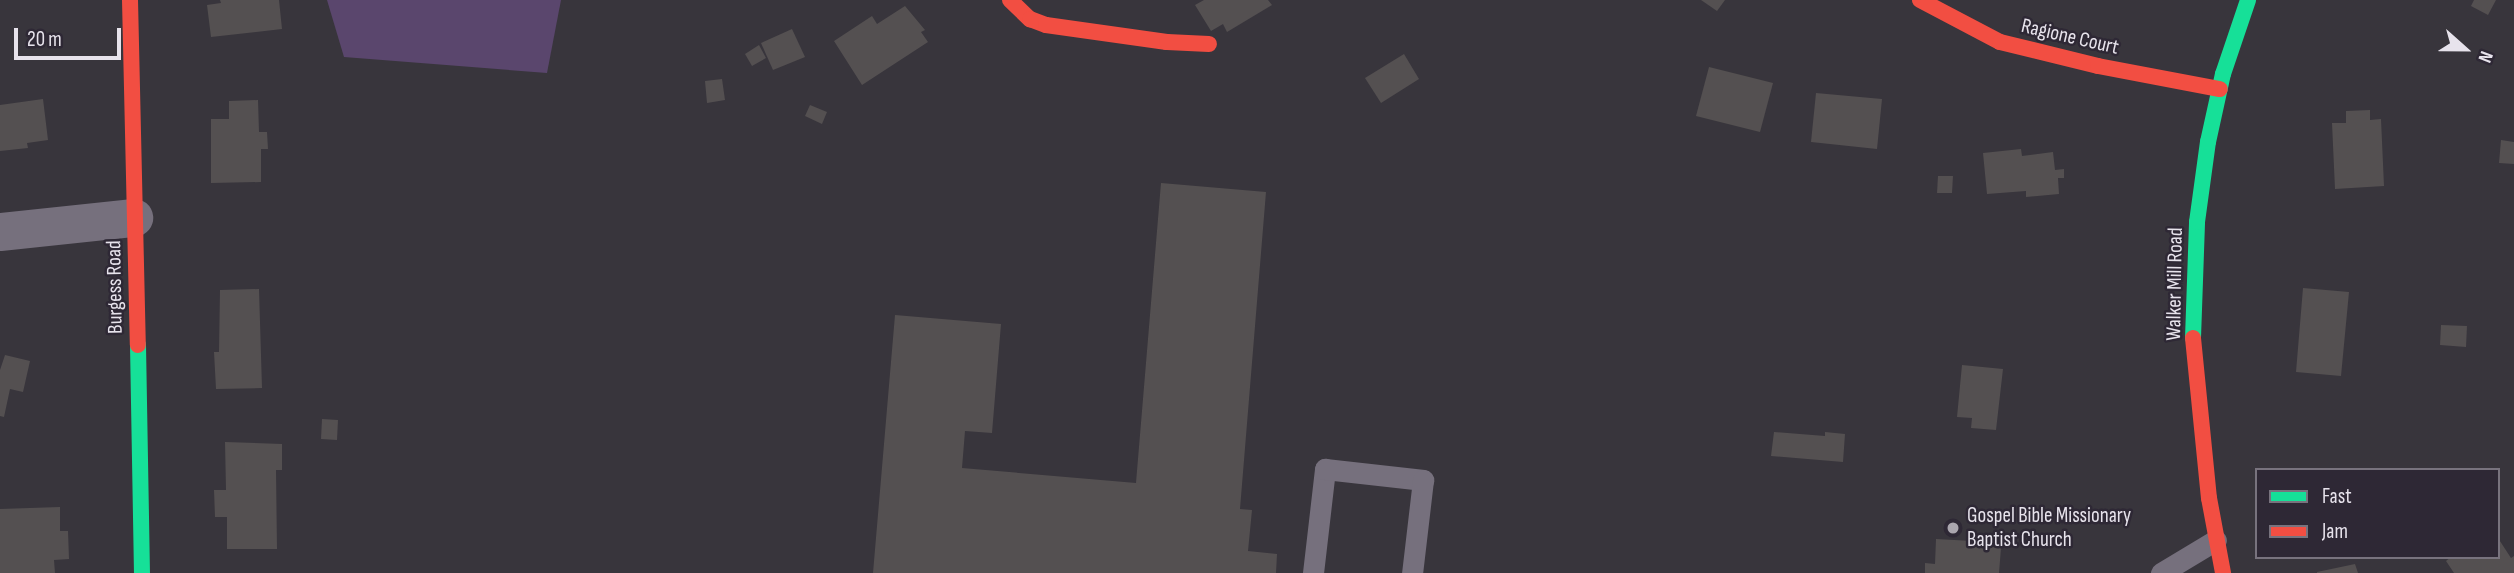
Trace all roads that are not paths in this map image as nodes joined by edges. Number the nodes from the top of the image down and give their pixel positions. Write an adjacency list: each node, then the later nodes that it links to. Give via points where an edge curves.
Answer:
1 (130, 0): 7 (street, Burgess Road)
2 (1010, 0): 5 (street, via 1030,19 1046,26)
3 (1920, 0): 6 (street, Ragione Court, via 2000,42)
4 (2248, 0): 6 (street, Walker Mill Road)
5 (1209, 44)
6 (2220, 89): 9 (street, Walker Mill Road, via 2197,222 2193,334)
7 (134, 218): 8 (street); 10 (street, Burgess Road)
8 (0, 232)
9 (2216, 540): 13 (lane); 14 (street, Walker Mill Road)
10 (142, 573)
11 (1313, 573): 12 (lane, via 1325,469 1423,480)
12 (1412, 573)
13 (2161, 573)
14 (2223, 573)

